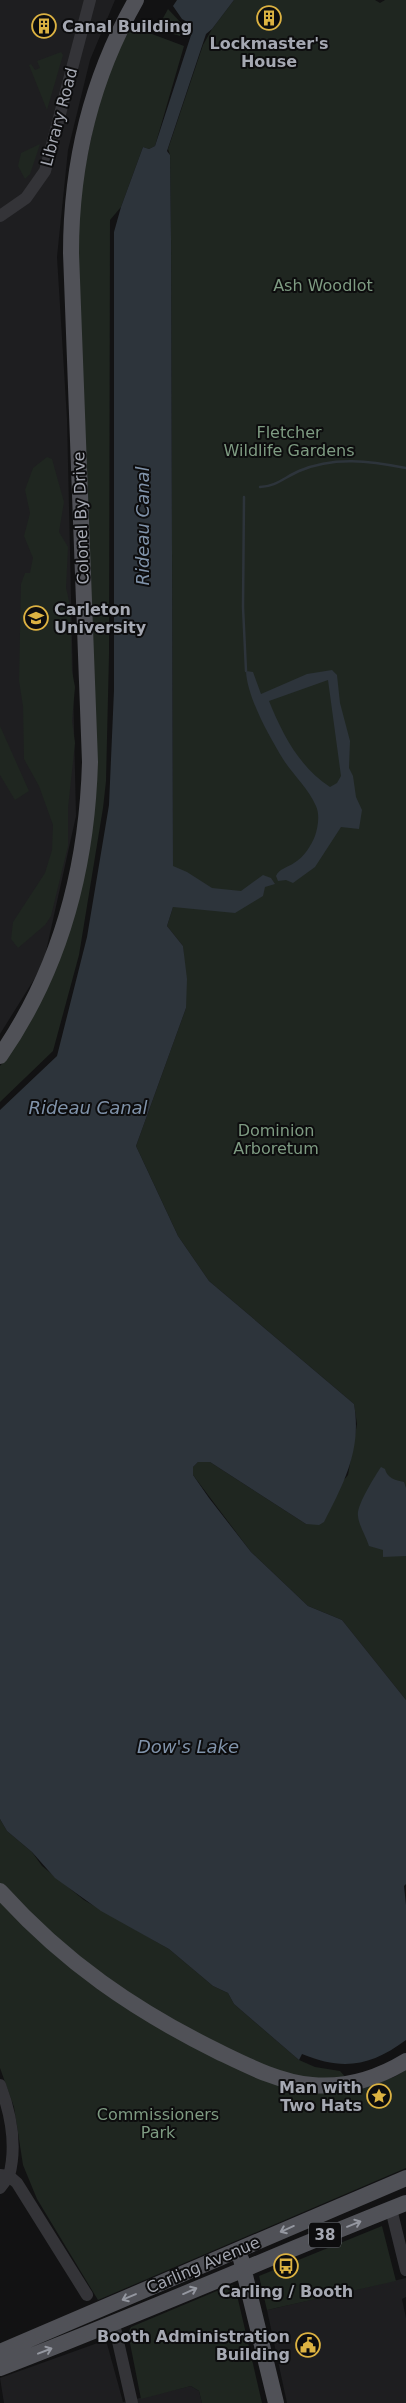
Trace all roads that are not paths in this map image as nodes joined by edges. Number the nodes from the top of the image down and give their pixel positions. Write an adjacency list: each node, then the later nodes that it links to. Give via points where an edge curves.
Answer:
1 (90, 0): 5 (street, Library Road, via 45,171 26,198)
2 (126, 0): 4 (main road, Colonel By Drive, via 96,68)
3 (136, 0): 4 (main road, Colonel By Drive, via 108,59)
4 (88, 113): 6 (main road, Colonel By Drive, via 74,183 71,239 90,744 88,817 77,884 57,948 39,990)
5 (0, 216)
6 (0, 1056)
7 (0, 1891): 8 (main road, via 44,1937 107,1988 187,2035 260,2071 290,2081 330,2086 362,2080)
8 (406, 2061)
9 (0, 2085): 10 (street, via 14,2144 14,2158)
10 (4, 2175): 12 (street); 17 (street, via 17,2183)
11 (406, 2178): 14 (main road, Carling Avenue / 38, one-way to 14)
12 (0, 2188)
13 (398, 2206): 15 (main road, Carling Avenue / 38, one-way to 13); 16 (street)
14 (238, 2251): 15 (main road); 19 (main road, Carling Avenue / 38, one-way to 19)
15 (243, 2268): 18 (main road, Carling Avenue / 38, one-way to 15); 22 (main road)
16 (406, 2270)
17 (87, 2295)
18 (114, 2324): 20 (main road, Carling Avenue / 38, one-way to 18); 21 (street)
19 (0, 2352)
20 (0, 2368)
21 (132, 2403)
22 (276, 2403)

